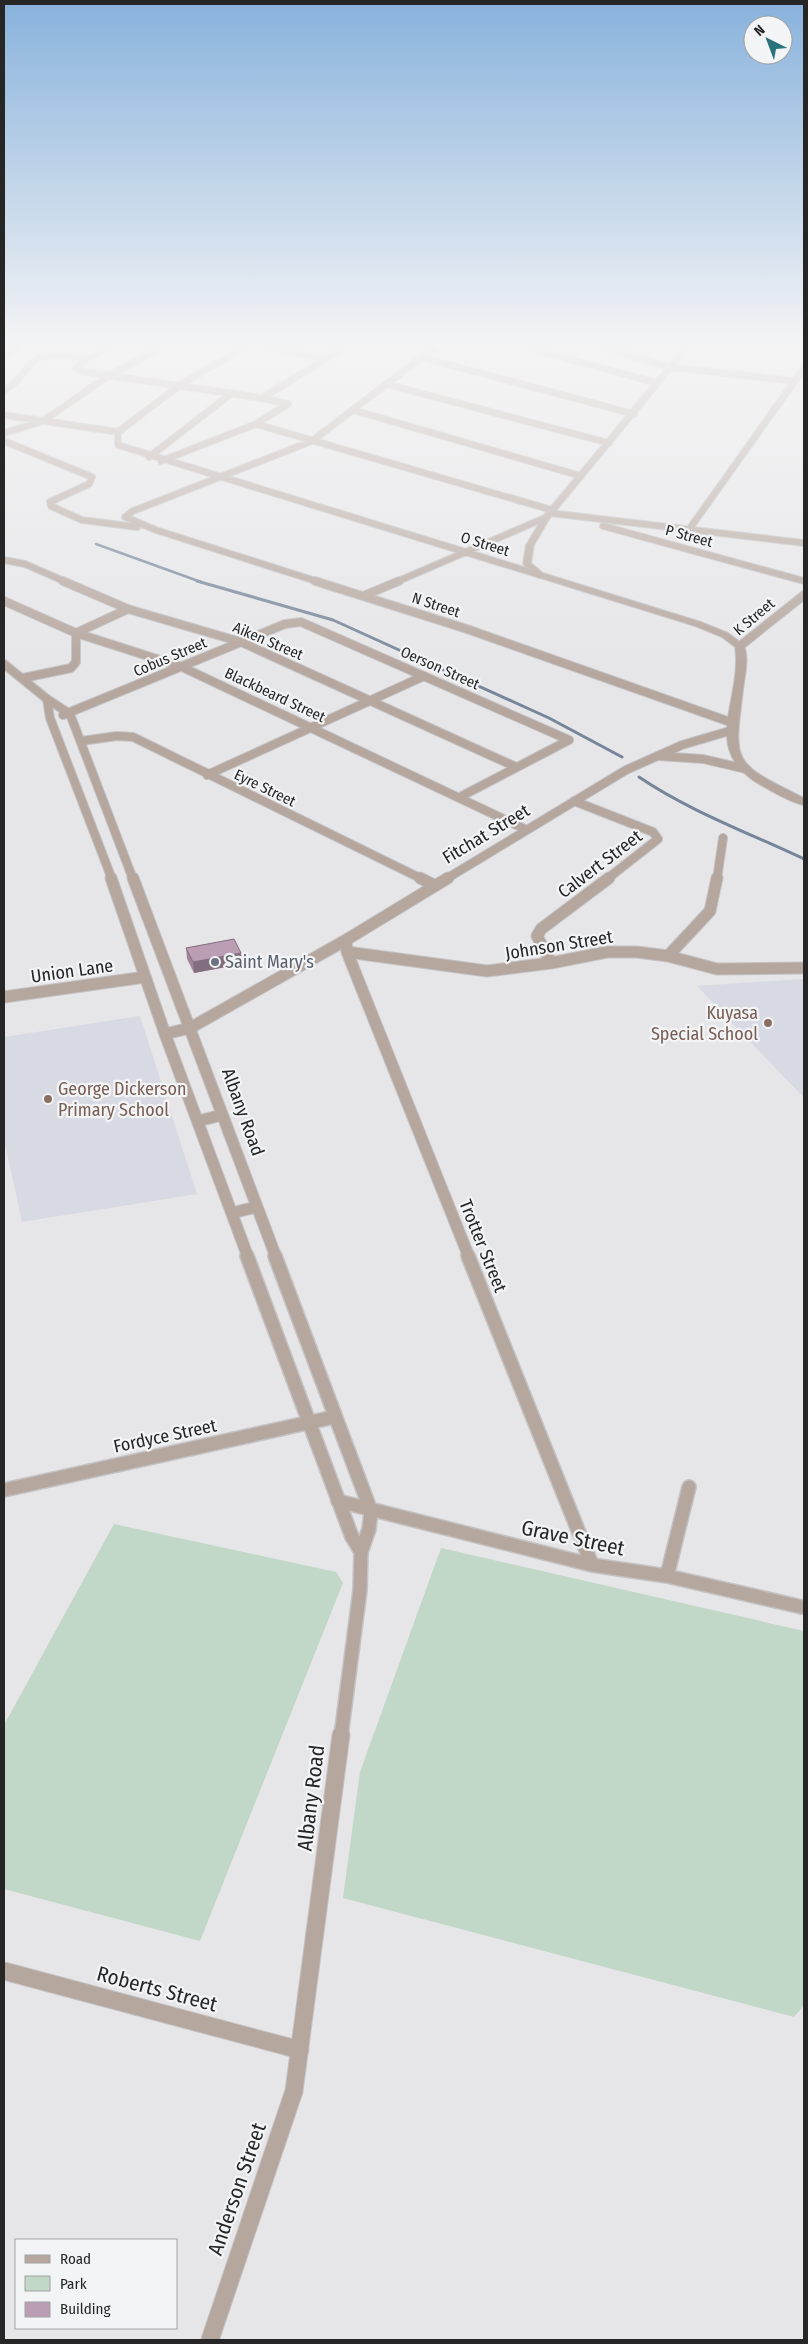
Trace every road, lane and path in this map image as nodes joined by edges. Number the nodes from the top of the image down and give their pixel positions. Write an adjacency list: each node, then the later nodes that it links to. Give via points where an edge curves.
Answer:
1 (42, 456): 14 (street, via 93,479 89,484 50,502 58,511 110,525)
2 (173, 456): 9 (street)
3 (272, 456): 11 (street)
4 (362, 456): 12 (street, P Street)
5 (513, 456): 10 (street)
6 (598, 456): 10 (street)
7 (742, 456): 15 (street)
8 (149, 457): 9 (street, O Street)
9 (161, 461): 11 (street, O Street)
10 (581, 476): 12 (street)
11 (217, 478): 14 (street, N Street, via 126,514 127,520); 17 (street, O Street)
12 (550, 514): 13 (street, P Street); 17 (street); 19 (street, via 526,558)
13 (567, 515): 15 (street, P Street); 20 (street, P Street)
14 (152, 529): 22 (street, N Street)
15 (688, 530): 16 (street, P Street)
16 (804, 542)
17 (464, 552): 19 (street, O Street); 22 (street)
18 (4, 560): 24 (street, Aiken Street, via 25,564)
19 (540, 575): 28 (street, O Street, via 698,624 725,635)
20 (804, 581)
21 (804, 594): 28 (street, K Street)
22 (363, 596): 37 (street, N Street, via 485,636)
23 (4, 601): 26 (street, Blackbeard Street)
24 (128, 610): 26 (street); 27 (street, Aiken Street)
25 (301, 622): 27 (street, Cobus Street, via 285,624); 31 (street, Oerson Street)
26 (76, 633): 30 (street, Blackbeard Street); 32 (street, via 76,662 71,668)
27 (241, 642): 30 (street, Cobus Street); 34 (street, Aiken Street)
28 (740, 646): 37 (street, K Street, via 742,658)
29 (4, 664): 32 (street)
30 (182, 667): 35 (street, Cobus Street); 38 (street, Blackbeard Street)
31 (424, 676): 34 (street); 41 (street, Oerson Street, via 569,740)
32 (23, 678): 33 (street)
33 (47, 699): 35 (street); 36 (street, Albany Road)
34 (369, 702): 38 (street); 41 (street, Aiken Street)
35 (70, 714): 36 (street, Cobus Street); 39 (street, Albany Road)
36 (50, 718): 45 (street, Albany Road)
37 (733, 727): 40 (street, Fitchat Street); 42 (street, via 736,759)
38 (312, 729): 43 (street); 46 (street, Blackbeard Street)
39 (81, 741): 43 (street, Eyre Street, via 133,737); 44 (street, Albany Road)
40 (652, 757): 42 (street, via 711,759); 47 (street, Fitchat Street)
41 (516, 767): 46 (street)
42 (746, 769): 48 (street)
43 (207, 775): 51 (street, Eyre Street)
44 (94, 781): 45 (street); 52 (street, Albany Road)
45 (74, 784): 53 (street, Albany Road)
46 (460, 796): 49 (street, Blackbeard Street)
47 (574, 800): 49 (street, Fitchat Street); 57 (street, Calvert Street, via 653,832 658,839 541,929 538,941)
48 (804, 802)
49 (527, 830): 51 (street, Fitchat Street)
50 (723, 838): 56 (street, via 710,911)
51 (434, 885): 54 (street, Fitchat Street)
52 (142, 905): 53 (street); 61 (street, Albany Road)
53 (123, 908): 59 (street, Albany Road)
54 (346, 940): 55 (street, Trotter Street); 61 (street, Fitchat Street)
55 (347, 952): 57 (street, Johnson Street, via 487,971); 74 (street, Trotter Street)
56 (668, 956): 57 (street, Johnson Street, via 607,952); 58 (street, Johnson Street, via 717,970)
57 (551, 963)
58 (804, 968)
59 (145, 977): 60 (street, Union Lane); 62 (street, Albany Road)
60 (4, 997)
61 (190, 1028): 62 (street, Fitchat Street); 63 (street, Albany Road)
62 (165, 1034): 64 (street, Albany Road)
63 (222, 1115): 64 (street); 65 (street, Albany Road)
64 (198, 1121): 66 (street, Albany Road)
65 (256, 1207): 66 (street); 67 (street, Albany Road)
66 (232, 1213): 68 (street, Albany Road)
67 (334, 1417): 68 (street, Fordyce Street); 72 (street, Albany Road)
68 (310, 1423): 70 (street, Fordyce Street); 71 (street, Albany Road)
69 (689, 1487): 75 (street)
70 (4, 1490)
71 (338, 1501): 72 (street, Grave Street); 73 (street, Albany Road)
72 (371, 1511): 73 (street, Albany Road, via 369,1530); 74 (street, Grave Street)
73 (361, 1552): 78 (street, Albany Road, via 360,1590)
74 (592, 1565): 75 (street, Grave Street)
75 (667, 1576): 76 (street, Grave Street)
76 (802, 1607)
77 (4, 1971): 78 (street, Roberts Street)
78 (300, 2050): 79 (street, Anderson Street, via 294,2091)
79 (210, 2340)

